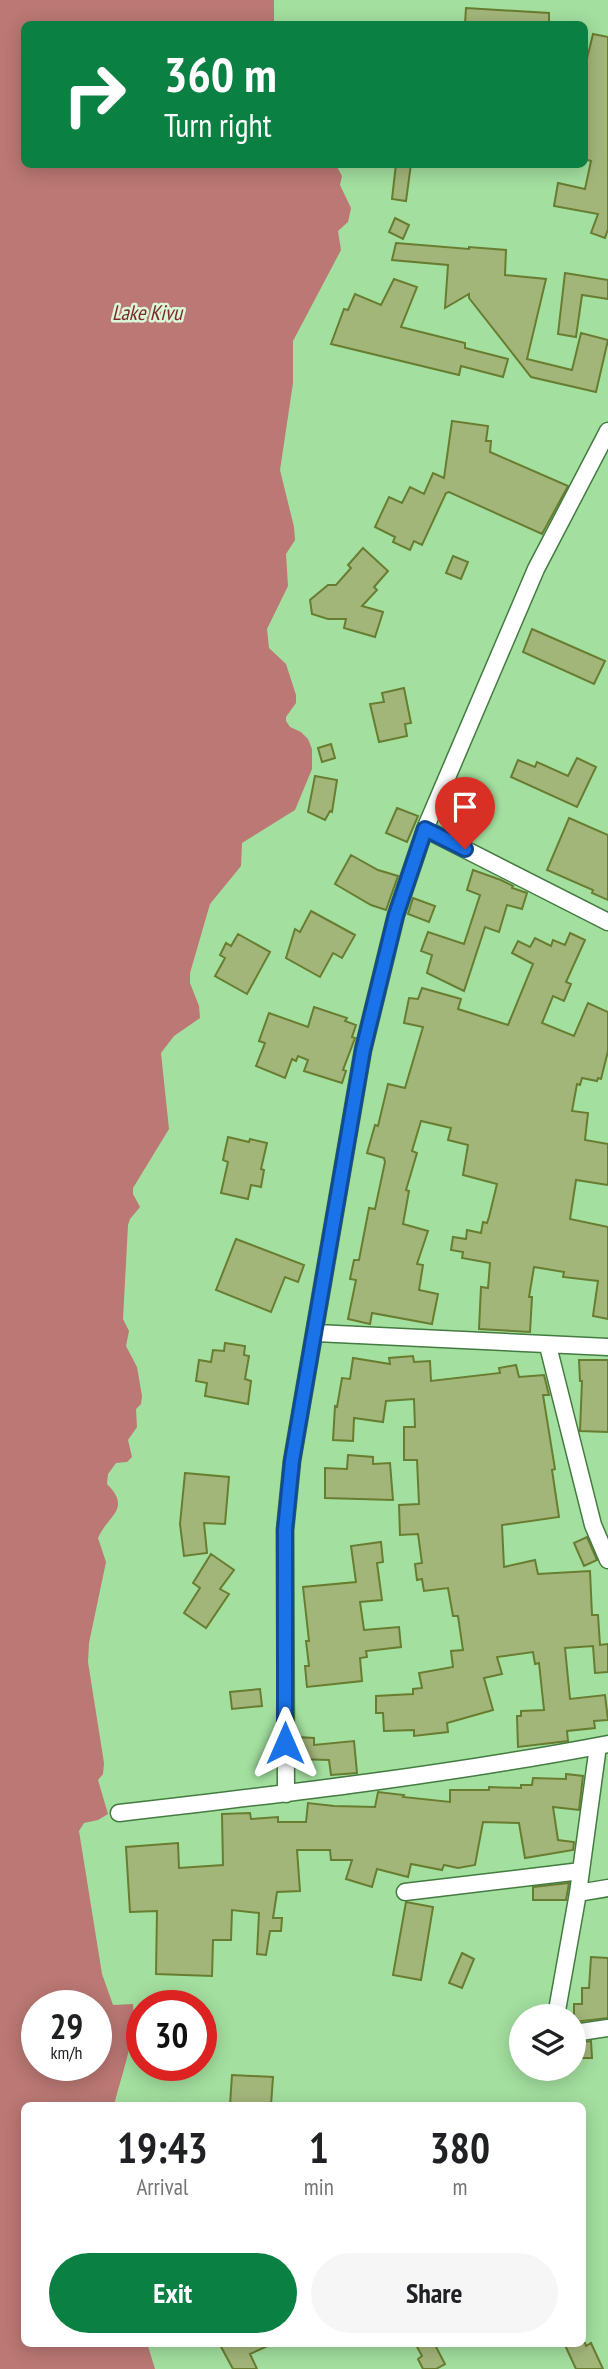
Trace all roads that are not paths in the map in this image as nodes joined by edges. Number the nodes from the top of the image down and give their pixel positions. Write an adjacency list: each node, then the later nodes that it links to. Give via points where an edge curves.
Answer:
1 (608, 431): 2 (street, via 536,569)
2 (425, 829): 3 (street); 4 (street, via 396,915 363,1050)
3 (608, 922)
4 (316, 1333): 5 (street); 9 (street, via 292,1461 285,1530)
5 (548, 1346): 6 (street); 7 (street, via 593,1525)
6 (608, 1348)
7 (608, 1560)
8 (603, 1745): 9 (street); 11 (street)
9 (286, 1794): 10 (street)
10 (119, 1813)
11 (581, 1871): 13 (street); 14 (street)
12 (608, 1888): 14 (street)
13 (405, 1892)
14 (578, 1893): 15 (street)
15 (558, 2004)
16 (608, 2028): 17 (street)
17 (586, 2031)

